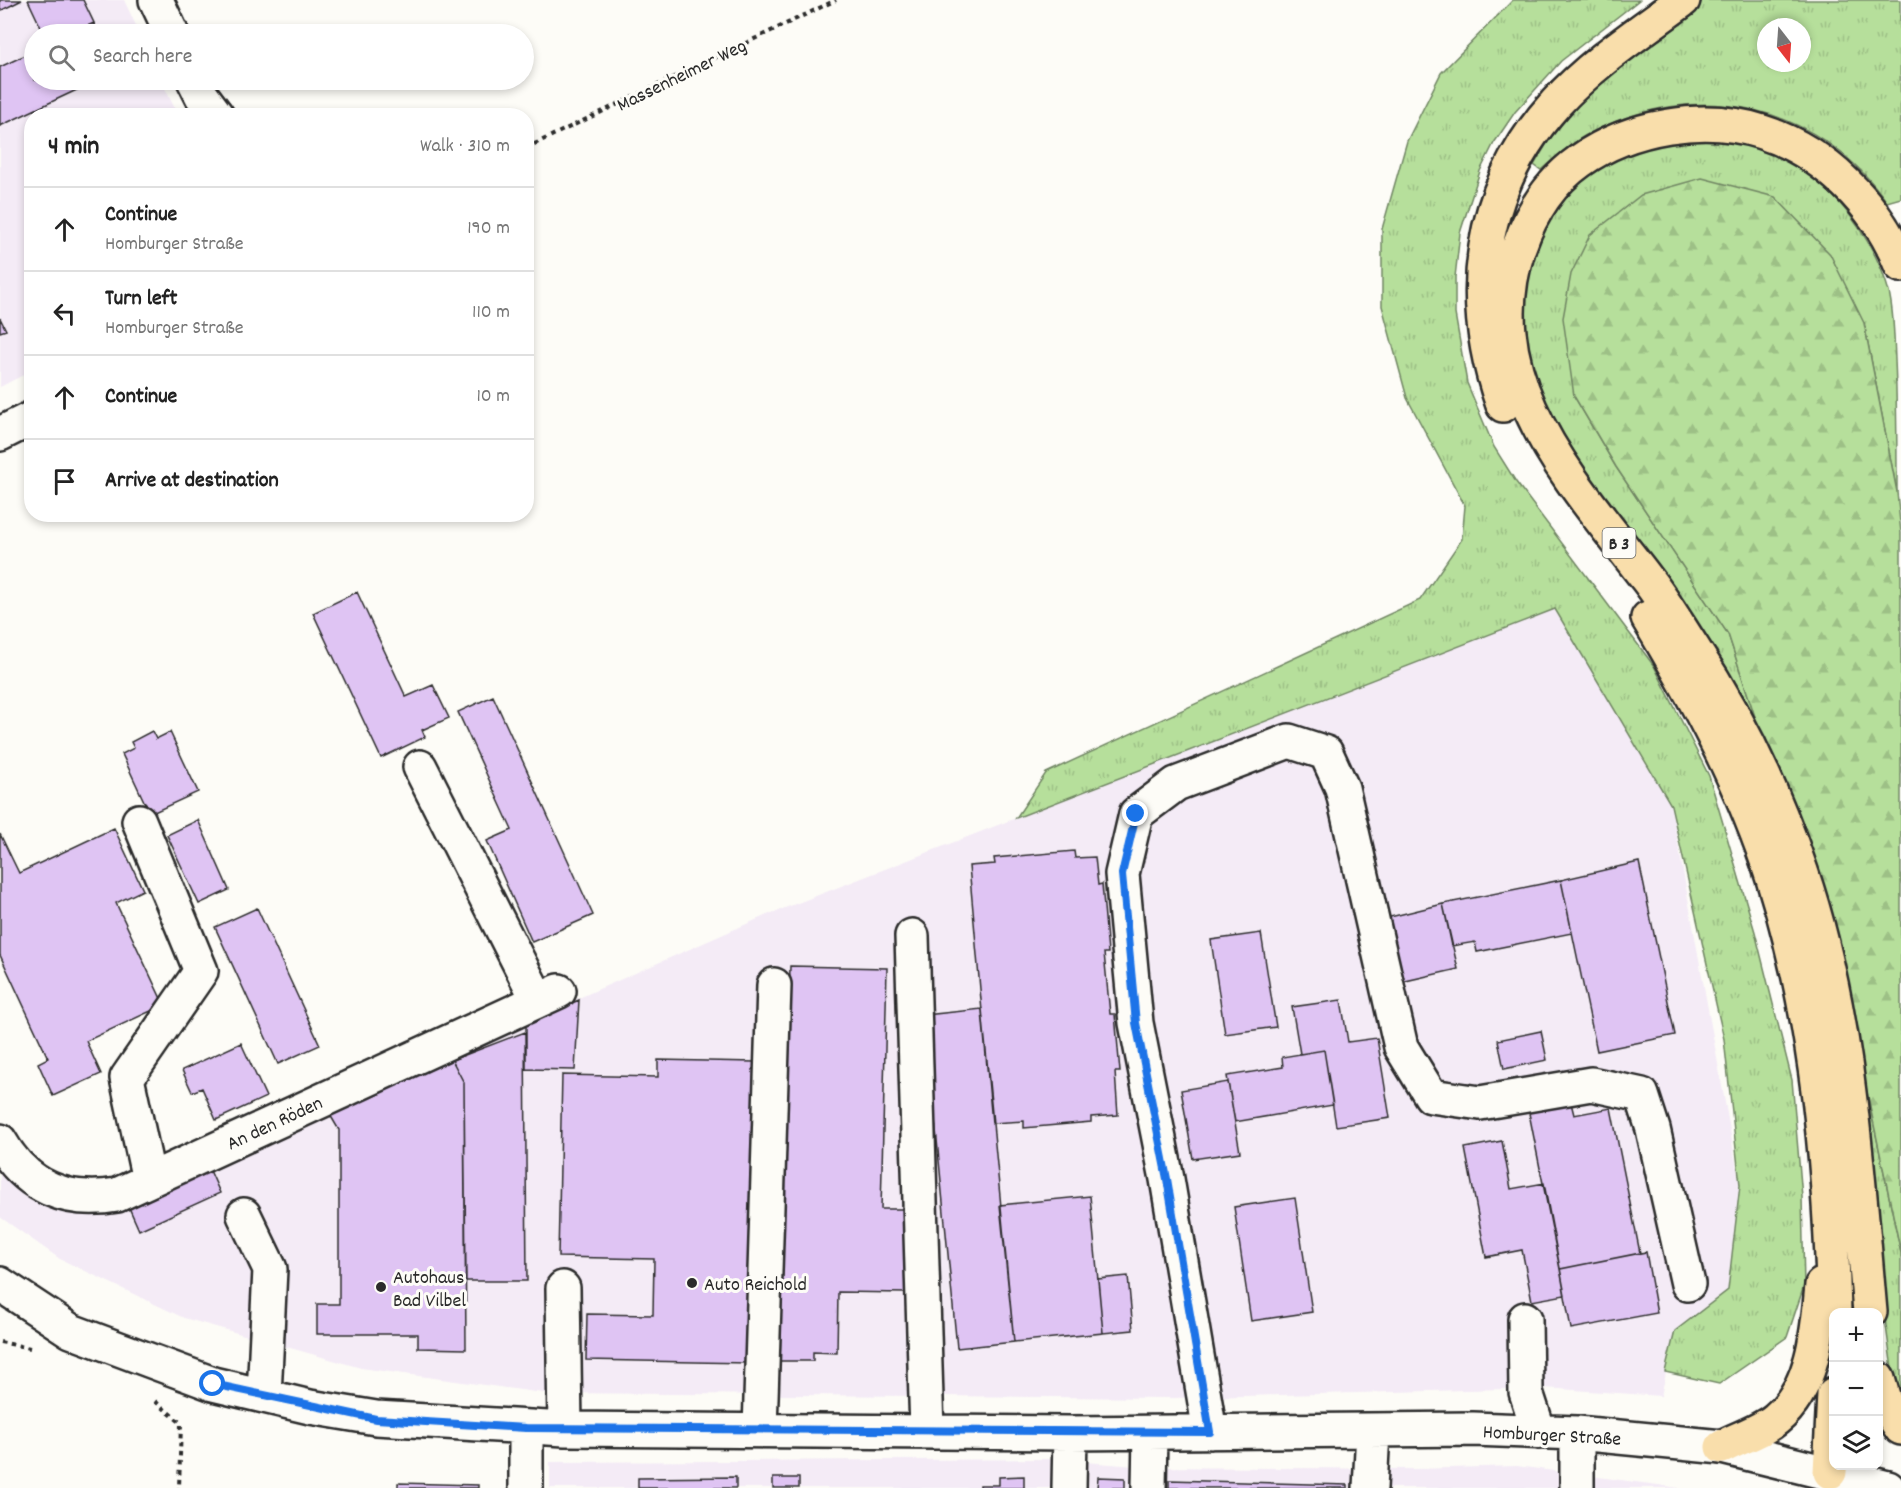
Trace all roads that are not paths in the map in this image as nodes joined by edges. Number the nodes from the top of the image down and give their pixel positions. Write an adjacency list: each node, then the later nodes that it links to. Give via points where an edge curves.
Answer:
1 (156, 0): 3 (street)
2 (1683, 0): 15 (highway, via 1579,80 1556,103 1517,156 1486,238 1481,278 1485,343 1492,375 1517,434 1648,617 1704,715 1748,815 1772,878 1807,1018)
3 (167, 24)
4 (199, 90): 5 (street)
5 (211, 108)
6 (1901, 266): 21 (highway, B 3, via 1892,244 1858,195 1817,159 1793,143 1748,127 1692,124 1616,141 1561,175 1525,231 1510,297 1509,337 1514,370 1525,402 1582,497 1650,583 1714,681 1754,758 1801,871 1838,1021)
7 (24, 422): 8 (street)
8 (0, 434)
9 (420, 766): 14 (street, An den Röden, via 548,995)
10 (139, 821): 14 (street, via 201,971 128,1078)
11 (912, 936): 31 (street)
12 (774, 985): 29 (street)
13 (0, 1141): 14 (street, An den Röden, via 19,1167 51,1191 94,1199 117,1195)
14 (149, 1180)
15 (1829, 1212): 20 (highway); 37 (highway, via 1819,1319 1805,1376 1793,1402 1775,1420)
16 (244, 1215): 23 (street, via 270,1269)
17 (0, 1284): 23 (street, Homburger Straße, via 71,1331 213,1384)
18 (1688, 1284): 32 (street, via 1642,1095 1591,1084 1480,1103 1431,1096 1401,1047 1341,788 1326,753 1289,741 1176,784 1136,814 1122,874 1136,1023)
19 (563, 1288): 28 (street)
20 (1834, 1308)
21 (1870, 1308)
22 (1525, 1320): 33 (street, via 1526,1392)
23 (264, 1396): 26 (street, Homburger Straße, via 376,1419)
24 (1883, 1396): 27 (highway)
25 (1833, 1416): 38 (highway)
26 (526, 1428): 28 (street, Homburger Straße); 39 (street)
27 (1901, 1428)
28 (565, 1429): 29 (street, Homburger Straße)
29 (759, 1430): 31 (street, Homburger Straße)
30 (1373, 1431): 32 (street, Homburger Straße); 33 (street, Homburger Straße); 42 (street)
31 (927, 1432): 34 (street, Homburger Straße)
32 (1210, 1432): 35 (street, Homburger Straße)
33 (1539, 1432): 36 (street, Homburger Straße)
34 (1070, 1433): 35 (street, Homburger Straße); 40 (street)
35 (1150, 1433): 41 (street)
36 (1577, 1433): 37 (street, Homburger Straße); 43 (street)
37 (1722, 1447): 38 (street, Homburger Straße)
38 (1832, 1475): 44 (street, Homburger Straße)
39 (526, 1488)
40 (1069, 1488)
41 (1149, 1488)
42 (1370, 1488)
43 (1577, 1488)
44 (1888, 1488)

